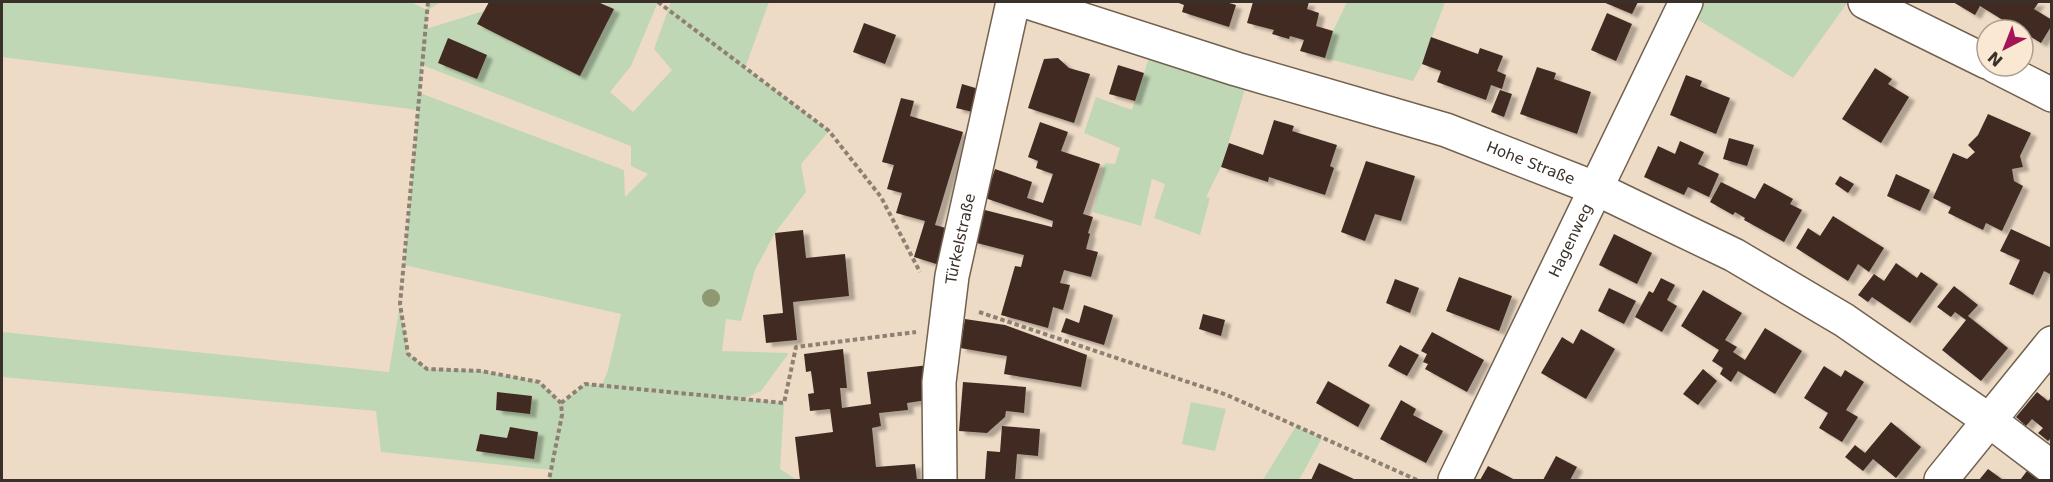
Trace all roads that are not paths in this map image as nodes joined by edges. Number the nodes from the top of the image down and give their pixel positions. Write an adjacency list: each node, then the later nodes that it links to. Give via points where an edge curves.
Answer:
1 (1013, 2): 12 (street, Türkelstraße, via 952,276 939,382)
2 (1028, 2): 8 (street, Hohe Straße, via 1236,69 1446,130)
3 (1686, 2): 8 (street, Hagenweg)
4 (1865, 2): 5 (street)
5 (1975, 56)
6 (2019, 78): 7 (street)
7 (2052, 95)
8 (1597, 189): 10 (street, Hohe Straße, via 1734,255 1844,320); 13 (street, Hagenweg)
9 (2052, 343): 10 (street)
10 (1990, 421): 11 (street, Hohe Straße); 14 (street)
11 (2052, 468)
12 (940, 480)
13 (1455, 480)
14 (1941, 480)

